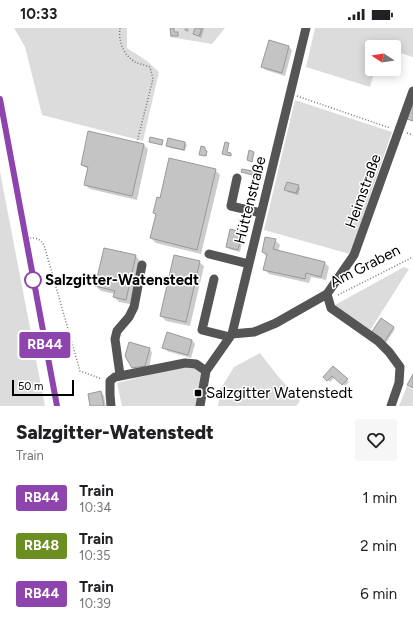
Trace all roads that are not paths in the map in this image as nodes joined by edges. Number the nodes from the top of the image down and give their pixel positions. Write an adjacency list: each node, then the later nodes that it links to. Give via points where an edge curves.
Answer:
1 (306, 28): 4 (street, Hüttenstraße)
2 (413, 91): 9 (street, Heimstraße, via 354,255)
3 (237, 178): 4 (street, via 231,206)
4 (261, 213): 6 (street, Hüttenstraße)
5 (209, 254): 6 (street)
6 (249, 264): 10 (street, Hüttenstraße)
7 (142, 265): 12 (street, via 134,307 116,331)
8 (214, 279): 10 (street, via 202,330)
9 (328, 297): 10 (street, Am Graben, via 254,332); 15 (street, via 331,308 378,341 400,367 399,383)
10 (231, 336): 11 (street, Hüttenstraße)
11 (206, 371): 12 (street, via 196,364 186,363); 14 (street, Hüttenstraße)
12 (120, 376): 13 (street, via 110,382)
13 (111, 406)
14 (200, 406)
15 (391, 406)

